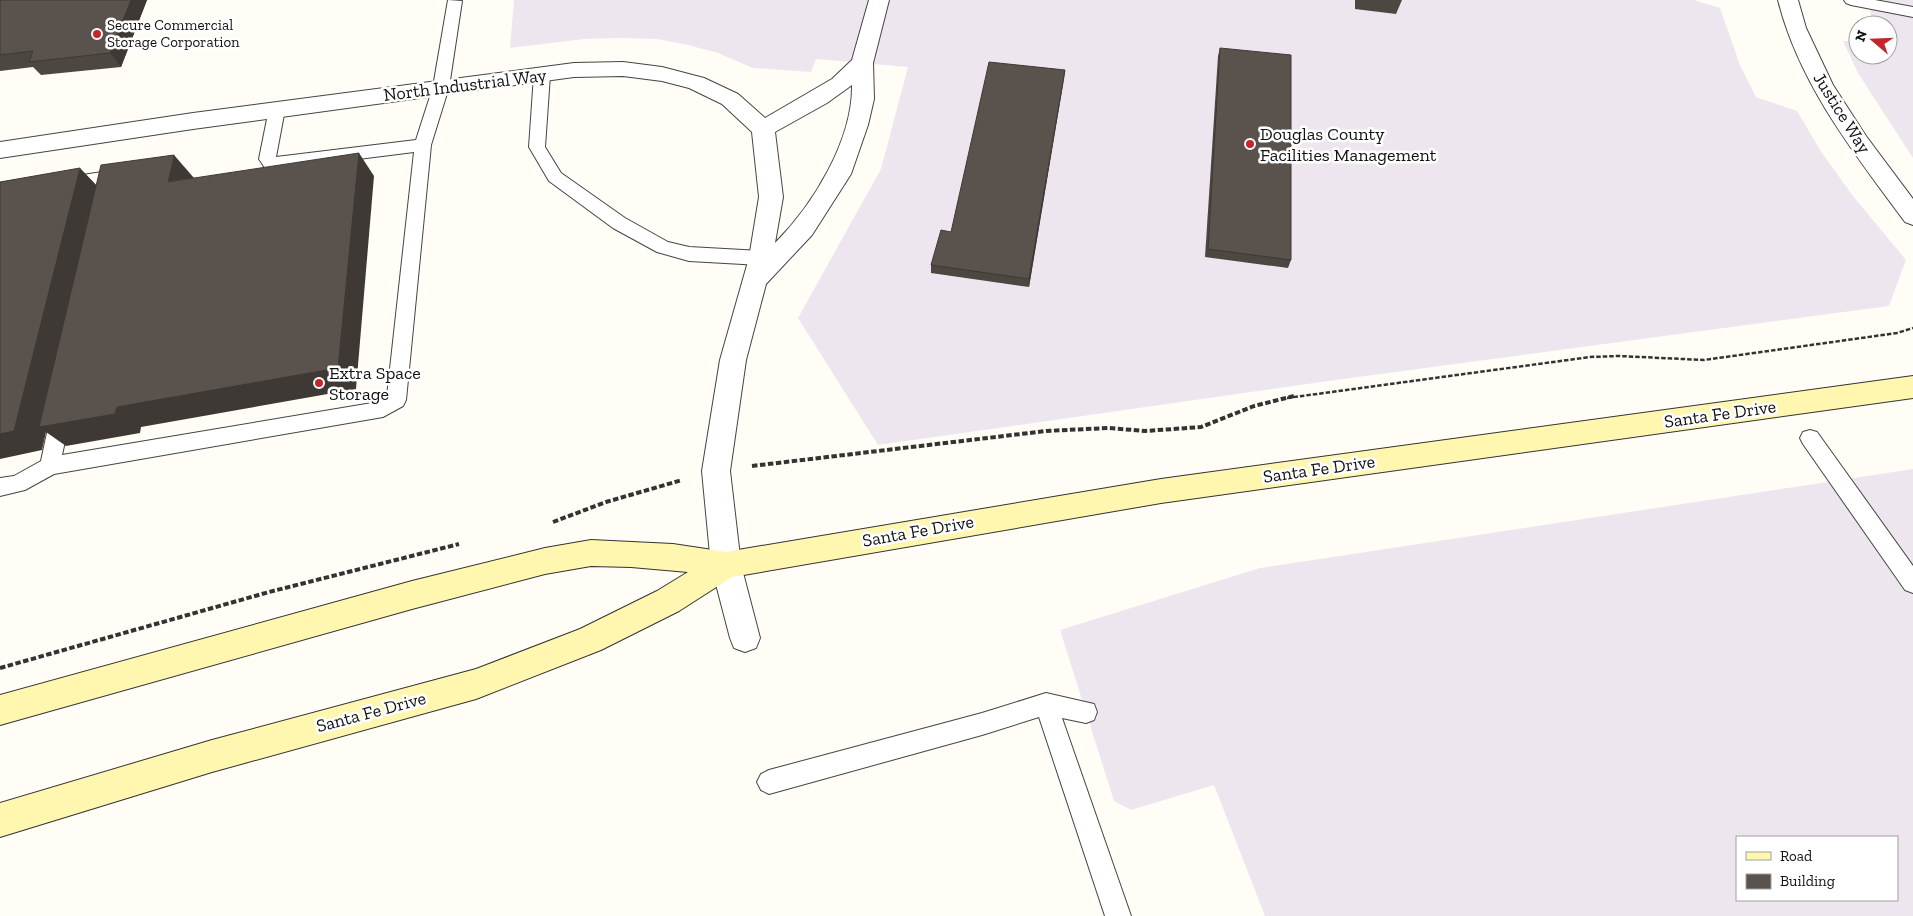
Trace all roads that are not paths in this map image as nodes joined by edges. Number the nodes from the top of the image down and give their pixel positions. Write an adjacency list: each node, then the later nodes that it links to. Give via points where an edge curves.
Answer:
1 (879, 0): 6 (street)
2 (1788, 0): 15 (street, Justice Way, via 1797,30 1823,85 1867,154)
3 (1852, 0): 5 (lane)
4 (455, 1): 8 (lane)
5 (1913, 12)
6 (862, 63): 10 (street, via 840,84); 16 (street, via 863,99 858,125 839,174 804,229)
7 (542, 75): 8 (street, North Industrial Way); 10 (street, North Industrial Way, via 574,70 623,69 662,74 696,83 730,99); 16 (lane, via 537,147 555,177 620,223 663,247)
8 (441, 87): 9 (street, North Industrial Way); 11 (lane)
9 (278, 109): 11 (lane, via 267,159 271,164); 12 (street, North Industrial Way)
10 (763, 129): 16 (street, via 772,197)
11 (423, 145): 20 (lane, via 396,400 383,408)
12 (0, 150)
13 (46, 187): 14 (lane, via 102,178 114,182)
14 (107, 210)
15 (1913, 216)
16 (758, 269): 22 (street, via 733,360 716,471)
17 (1913, 388): 22 (main road, Santa Fe Drive, via 1161,491)
18 (64, 400): 20 (lane)
19 (1810, 438): 23 (lane)
20 (50, 466): 21 (lane, via 18,484)
21 (0, 487)
22 (726, 565): 24 (street); 26 (main road, Santa Fe Drive, via 673,557 591,553 545,562 412,595); 29 (main road, Santa Fe Drive, via 668,601 590,640 476,684 212,756)
23 (1910, 575)
24 (745, 638)
25 (1046, 704): 27 (lane); 28 (lane); 30 (lane)
26 (0, 710)
27 (1086, 712)
28 (769, 782)
29 (0, 820)
30 (1118, 916)

